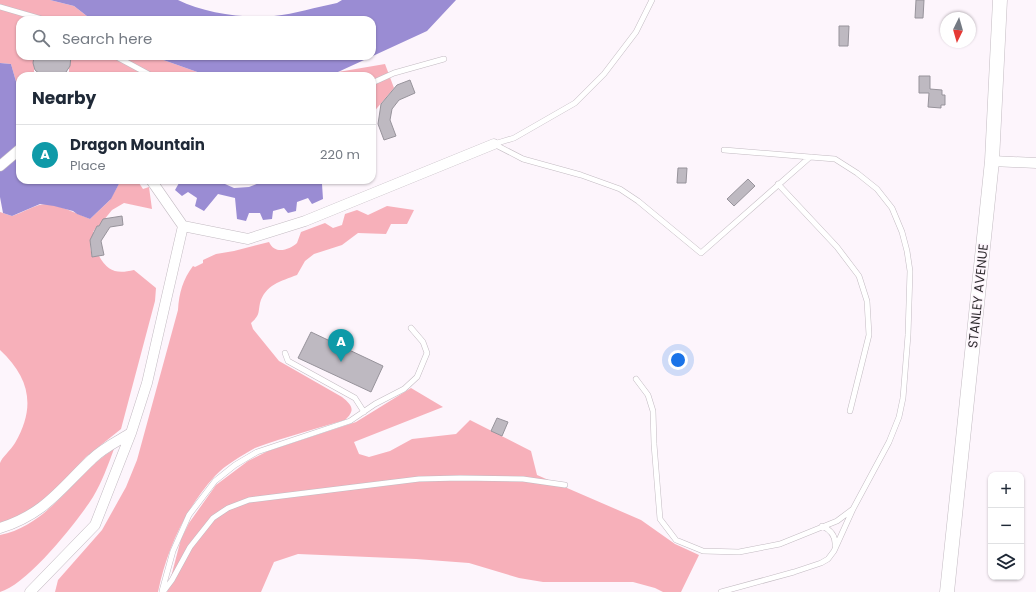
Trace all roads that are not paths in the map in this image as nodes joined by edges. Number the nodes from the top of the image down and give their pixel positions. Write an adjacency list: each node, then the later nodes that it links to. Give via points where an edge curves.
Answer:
1 (652, 0): 9 (lane, via 636,32 604,74 575,103 514,138)
2 (1000, 0): 13 (main road, STANLEY AVENUE)
3 (0, 7): 4 (lane)
4 (31, 16)
5 (444, 59): 8 (lane, via 394,73)
6 (122, 60): 7 (lane)
7 (145, 72)
8 (376, 81)
9 (494, 144): 17 (lane, via 523,160 581,175 620,190 638,201 701,253); 18 (street, via 305,221 248,239)
10 (724, 150): 12 (lane)
11 (16, 153): 15 (street)
12 (810, 157): 17 (lane); 26 (lane, via 835,160 877,189 892,208 902,232 910,270 908,335 899,417 889,442)
13 (992, 161): 14 (street); 33 (main road, STANLEY AVENUE)
14 (1036, 163)
15 (0, 166)
16 (154, 184): 18 (street)
17 (778, 184): 22 (lane, via 837,247 859,276 867,301 868,335)
18 (183, 226): 24 (street, via 147,383)
19 (411, 328): 23 (lane, via 423,342 426,353 417,377 404,389)
20 (285, 353): 23 (lane, via 288,361 354,398)
21 (636, 379): 27 (lane, via 648,395 653,411 660,519 676,540 703,551 739,552 780,544)
22 (850, 411)
23 (364, 412): 31 (lane, via 350,421 257,452 215,481 189,515 173,551)
24 (131, 433): 28 (street, via 93,458 47,504 24,519); 30 (street, via 95,525)
25 (565, 485): 31 (lane, via 523,479 419,479 249,500 228,508 213,518 190,547 172,580)
26 (854, 509): 27 (lane, via 837,521); 29 (lane)
27 (822, 526): 29 (lane, via 831,530 835,541)
28 (0, 528)
29 (834, 550): 32 (lane, via 828,559 821,563)
30 (30, 592)
31 (162, 592)
32 (721, 592)
33 (947, 592)

